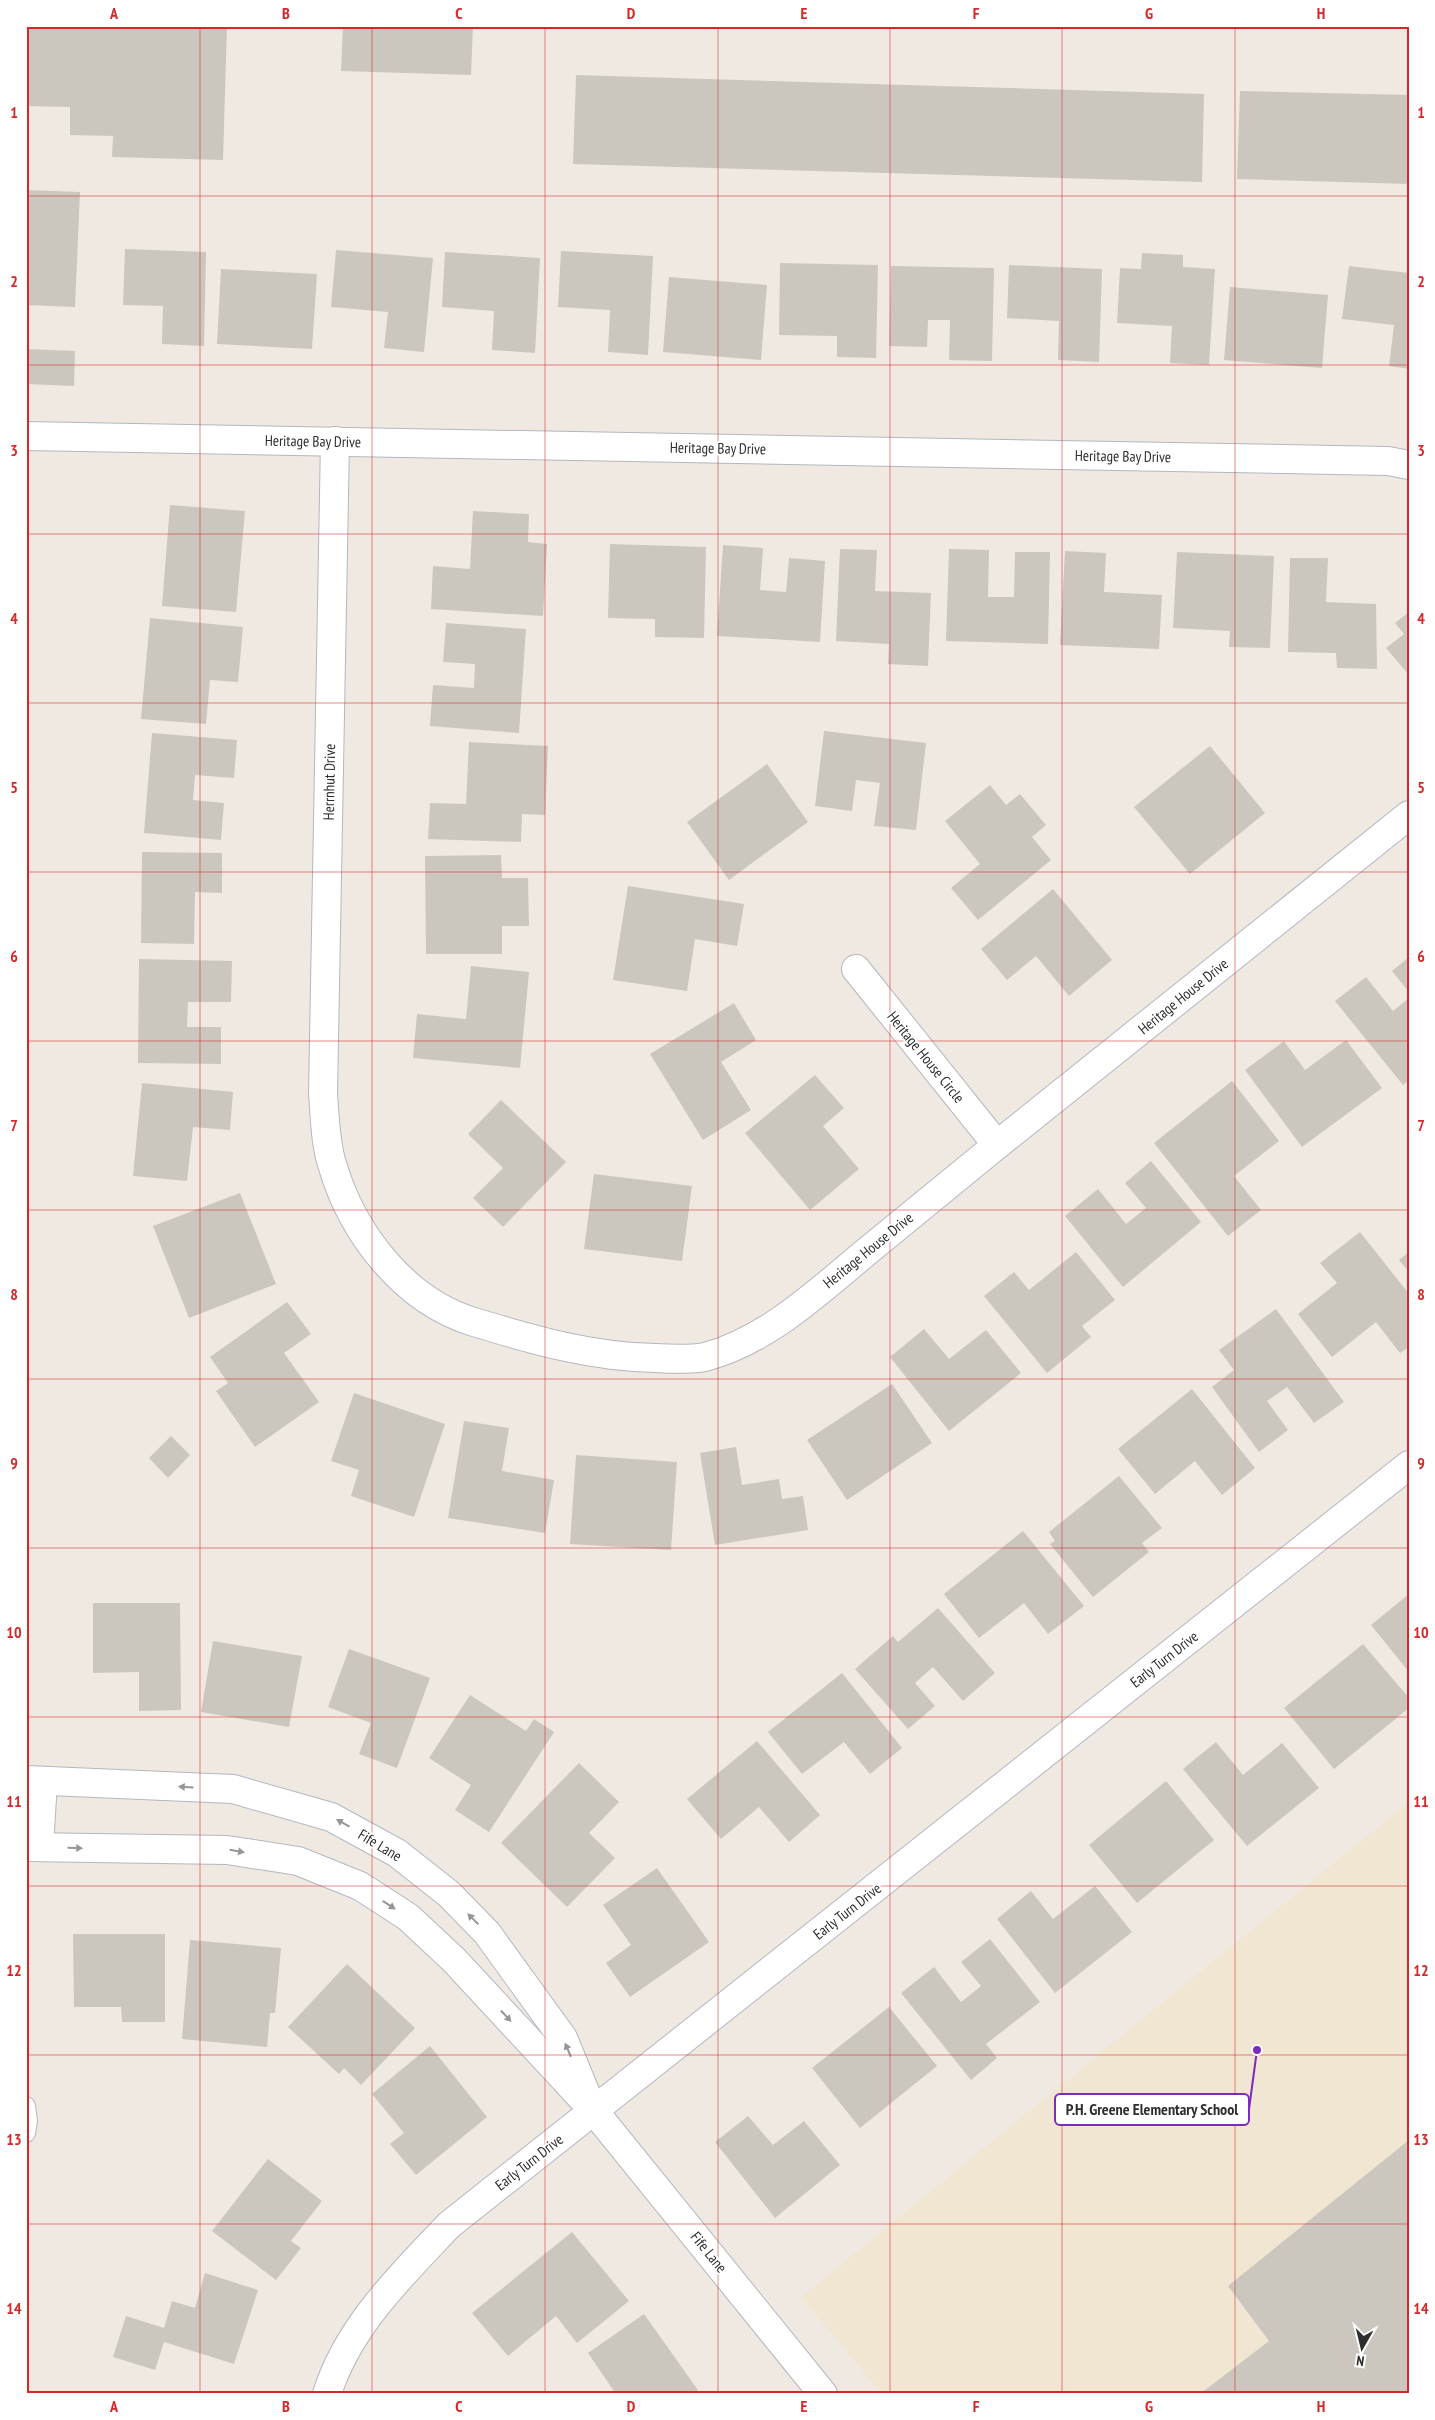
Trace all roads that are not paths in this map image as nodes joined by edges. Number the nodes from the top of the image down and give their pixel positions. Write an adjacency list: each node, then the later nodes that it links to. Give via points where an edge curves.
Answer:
1 (26, 436): 2 (street, Heritage Bay Drive)
2 (335, 441): 3 (street, Heritage Bay Drive, via 1378,461); 6 (street, Herrnhut Drive)
3 (1409, 465)
4 (1409, 815): 7 (street, Heritage House Drive)
5 (856, 969): 7 (street, Heritage House Circle)
6 (325, 1124): 7 (street, Heritage House Drive, via 331,1162 358,1227 415,1292 454,1316 547,1344 628,1358 701,1358 738,1346 779,1321)
7 (997, 1145)
8 (1409, 1465): 12 (street, Early Turn Drive)
9 (34, 1780): 10 (street, Fife Lane); 12 (street, Fife Lane, one-way to 9, via 563,2038 487,1933 449,1894 397,1853 331,1817 233,1789)
10 (33, 1847): 12 (street, Fife Lane, one-way to 12, via 227,1850 298,1862 360,1886 408,1917 454,1960)
11 (26, 2106): 13 (lane)
12 (594, 2111): 14 (street, Early Turn Drive, via 450,2225 381,2297 334,2370); 15 (street, Fife Lane)
13 (26, 2133)
14 (326, 2394)
15 (823, 2394)

